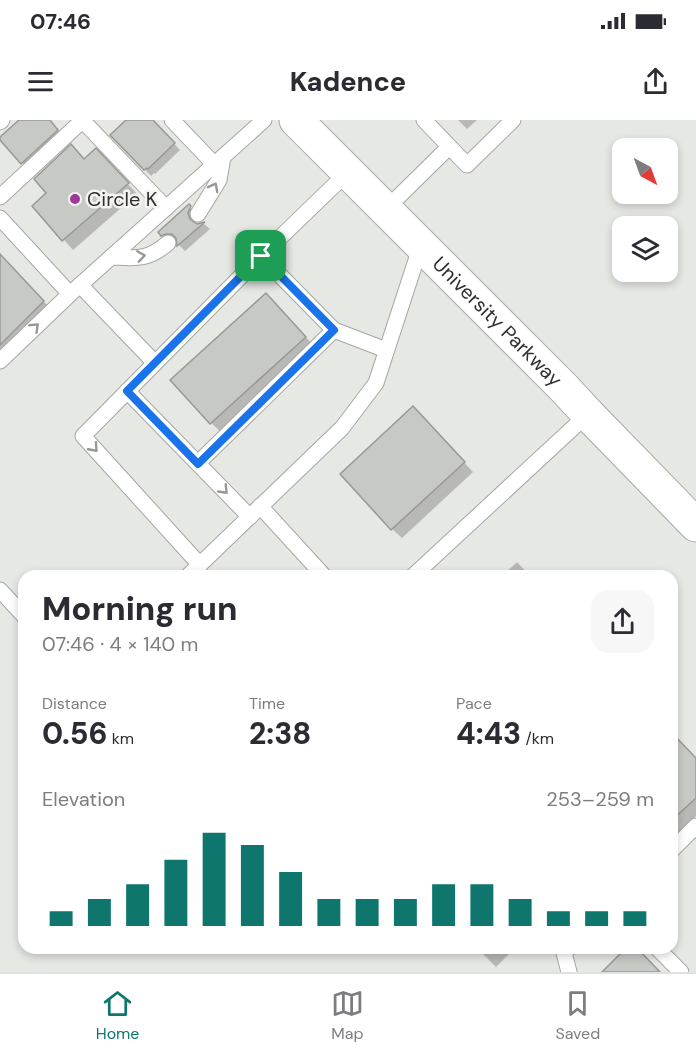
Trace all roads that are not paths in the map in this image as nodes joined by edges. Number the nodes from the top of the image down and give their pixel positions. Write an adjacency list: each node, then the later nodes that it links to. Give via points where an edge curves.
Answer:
1 (83, 120): 10 (lane); 11 (lane)
2 (172, 120): 8 (lane)
3 (264, 120): 8 (lane)
4 (296, 120): 9 (street, University Parkway)
5 (424, 120): 7 (lane)
6 (513, 120): 7 (lane, via 467,165)
7 (449, 147): 12 (lane)
8 (218, 161): 11 (lane); 13 (lane, one-way to 8, via 219,180)
9 (348, 172): 12 (street, University Parkway); 17 (lane)
10 (0, 197)
11 (166, 207): 18 (lane)
12 (386, 210): 16 (street, University Parkway)
13 (198, 214)
14 (0, 218): 19 (lane)
15 (168, 243): 18 (lane, one-way to 15, via 145,258)
16 (421, 245): 21 (lane); 25 (street, University Parkway)
17 (261, 256): 20 (lane); 23 (lane)
18 (111, 257): 19 (lane)
19 (75, 289): 22 (lane, one-way to 19); 23 (lane)
20 (334, 330): 21 (lane); 26 (lane)
21 (386, 350): 27 (lane, via 376,383 342,428)
22 (0, 361)
23 (155, 363): 24 (lane)
24 (127, 391): 26 (lane); 29 (lane, one-way to 29, via 83,436)
25 (588, 414): 28 (street, University Parkway); 32 (lane)
26 (198, 464): 27 (lane, one-way to 27)
27 (255, 512): 29 (lane); 31 (lane)
28 (696, 525)
29 (200, 565): 30 (lane)
30 (195, 570)
31 (318, 570)
32 (419, 570)
33 (0, 590): 34 (lane)
34 (18, 610)
35 (696, 826): 36 (lane)
36 (678, 844)
37 (564, 954): 39 (lane)
38 (663, 954): 40 (lane)
39 (569, 972)
40 (681, 972)

